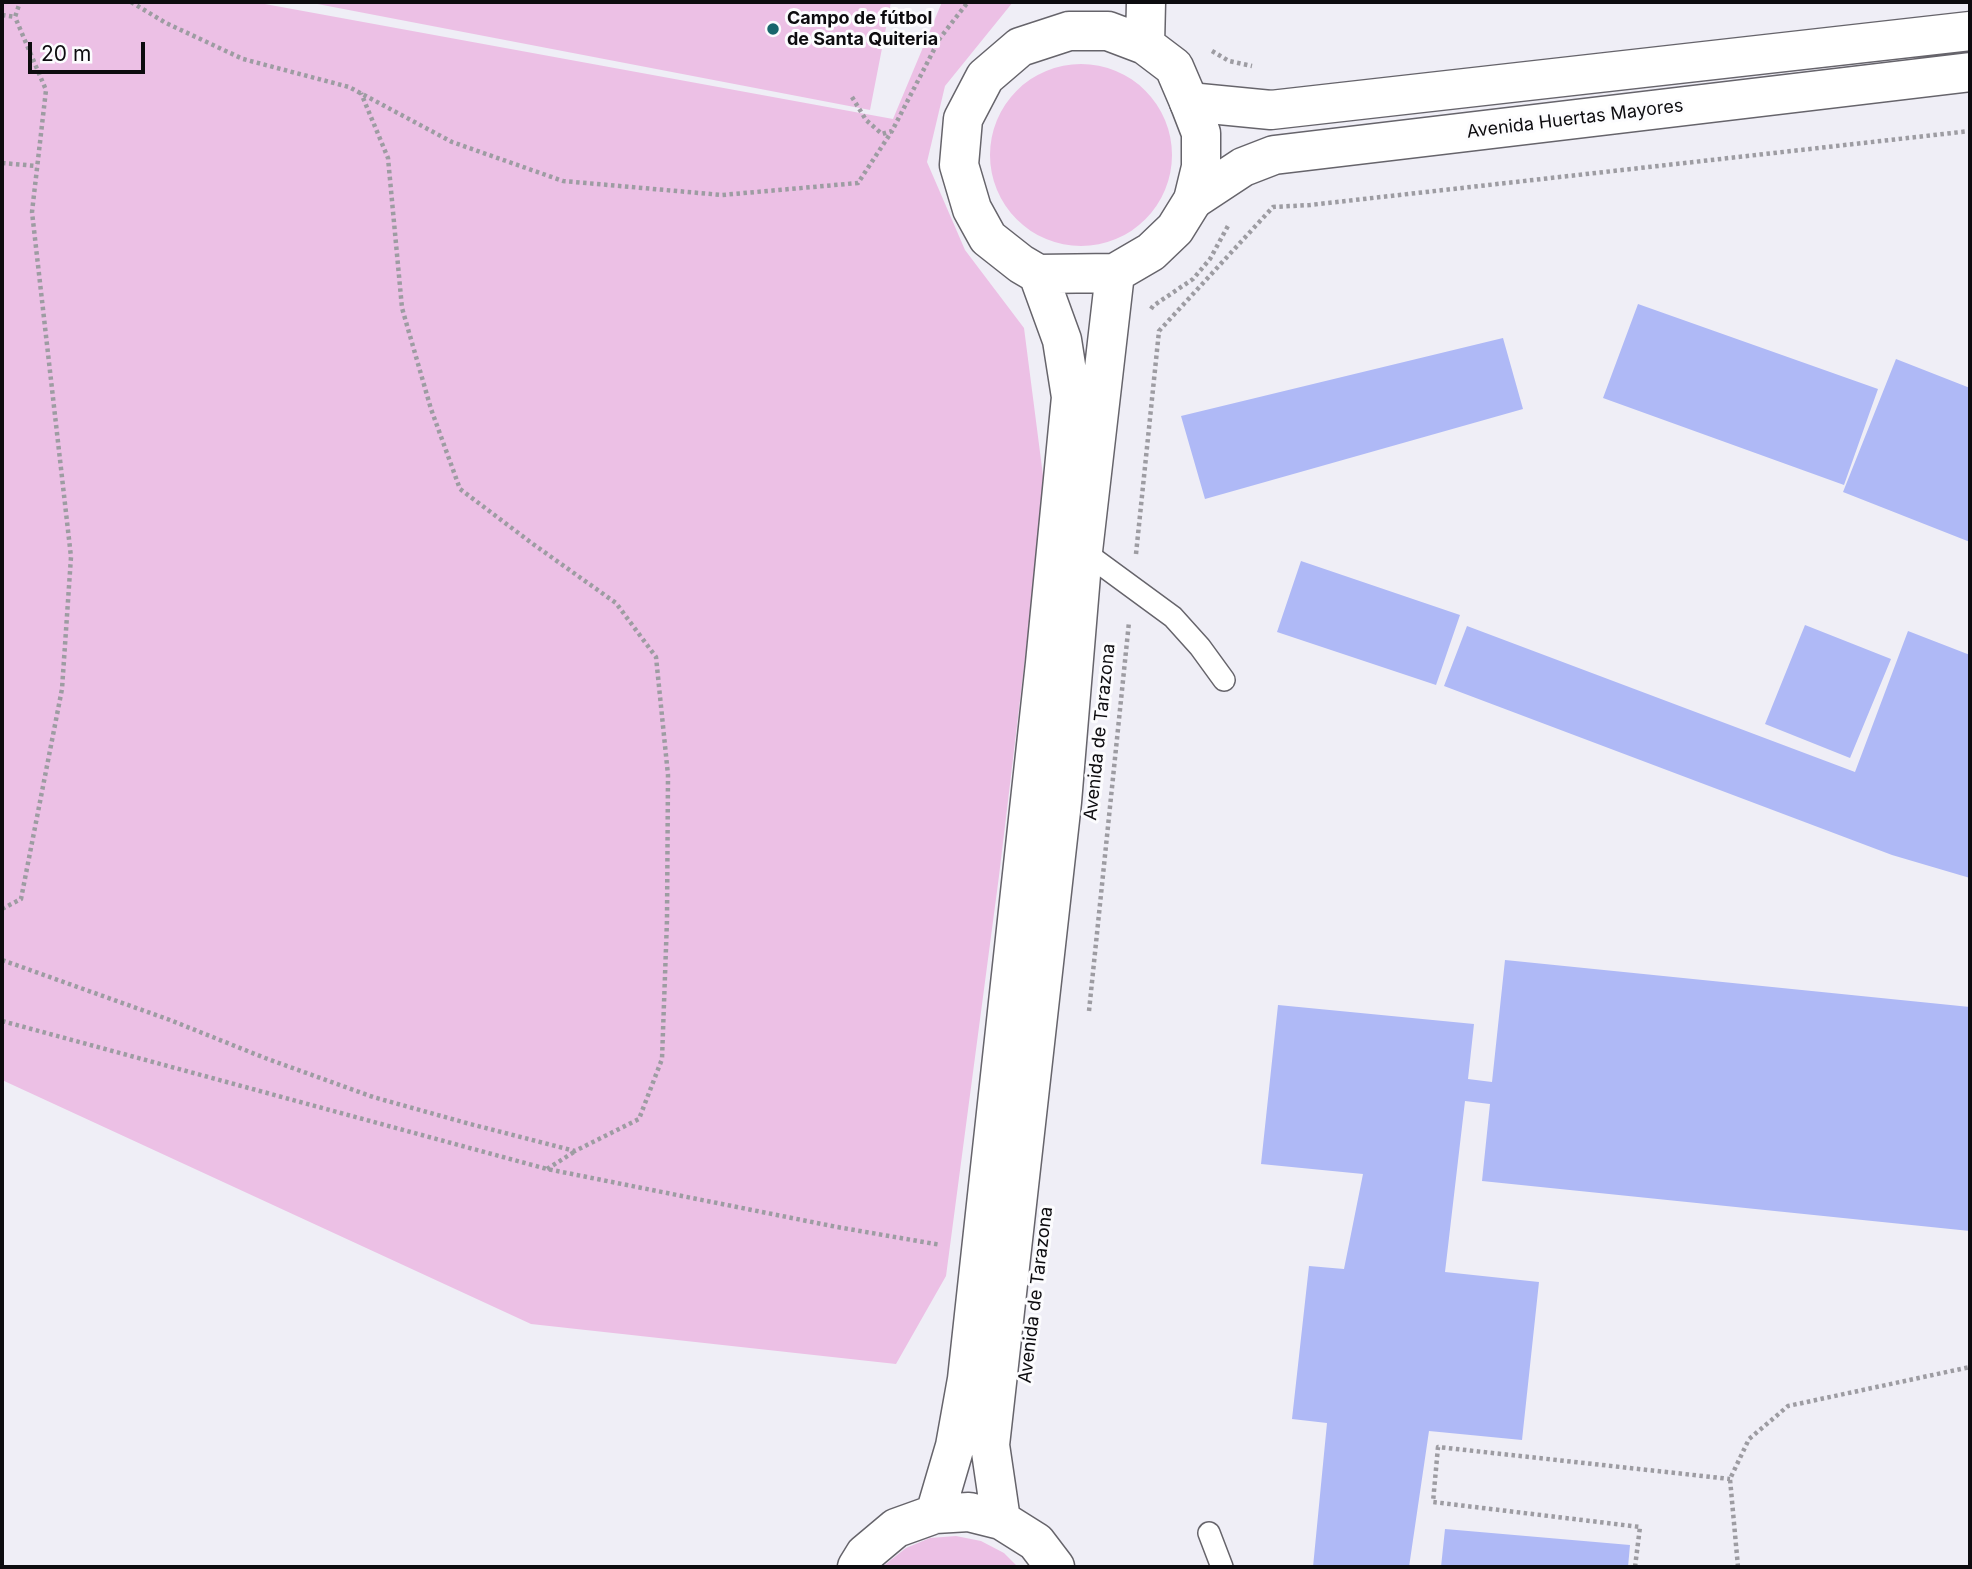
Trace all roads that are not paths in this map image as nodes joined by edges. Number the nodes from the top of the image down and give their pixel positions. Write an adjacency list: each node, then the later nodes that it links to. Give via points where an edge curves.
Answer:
1 (1146, 2): 4 (main road)
2 (1075, 16): 4 (main road); 9 (main road, via 1020,47 985,78 963,119 959,165 972,209 989,238)
3 (1970, 31): 6 (main road, via 1286,109)
4 (1145, 45): 6 (main road, via 1174,67)
5 (1970, 72): 7 (main road, Avenida Huertas Mayores, via 1275,155 1243,166)
6 (1189, 102): 7 (main road, via 1200,133 1201,167)
7 (1193, 200): 8 (main road, via 1175,229 1151,252)
8 (1115, 273): 9 (main road); 10 (main road, Avenida de Tarazona)
9 (1038, 274): 12 (main road, via 1062,340 1071,397 967,1379 955,1446)
10 (1083, 551): 11 (lane, via 1173,617); 13 (main road, Avenida de Tarazona, via 1062,802 990,1445)
11 (1224, 680)
12 (934, 1514): 13 (main road, via 969,1512); 15 (main road, via 896,1528 865,1554)
13 (1001, 1521): 16 (main road, via 1035,1542)
14 (1209, 1533): 17 (lane)
15 (858, 1567)
16 (1055, 1567)
17 (1222, 1567)

